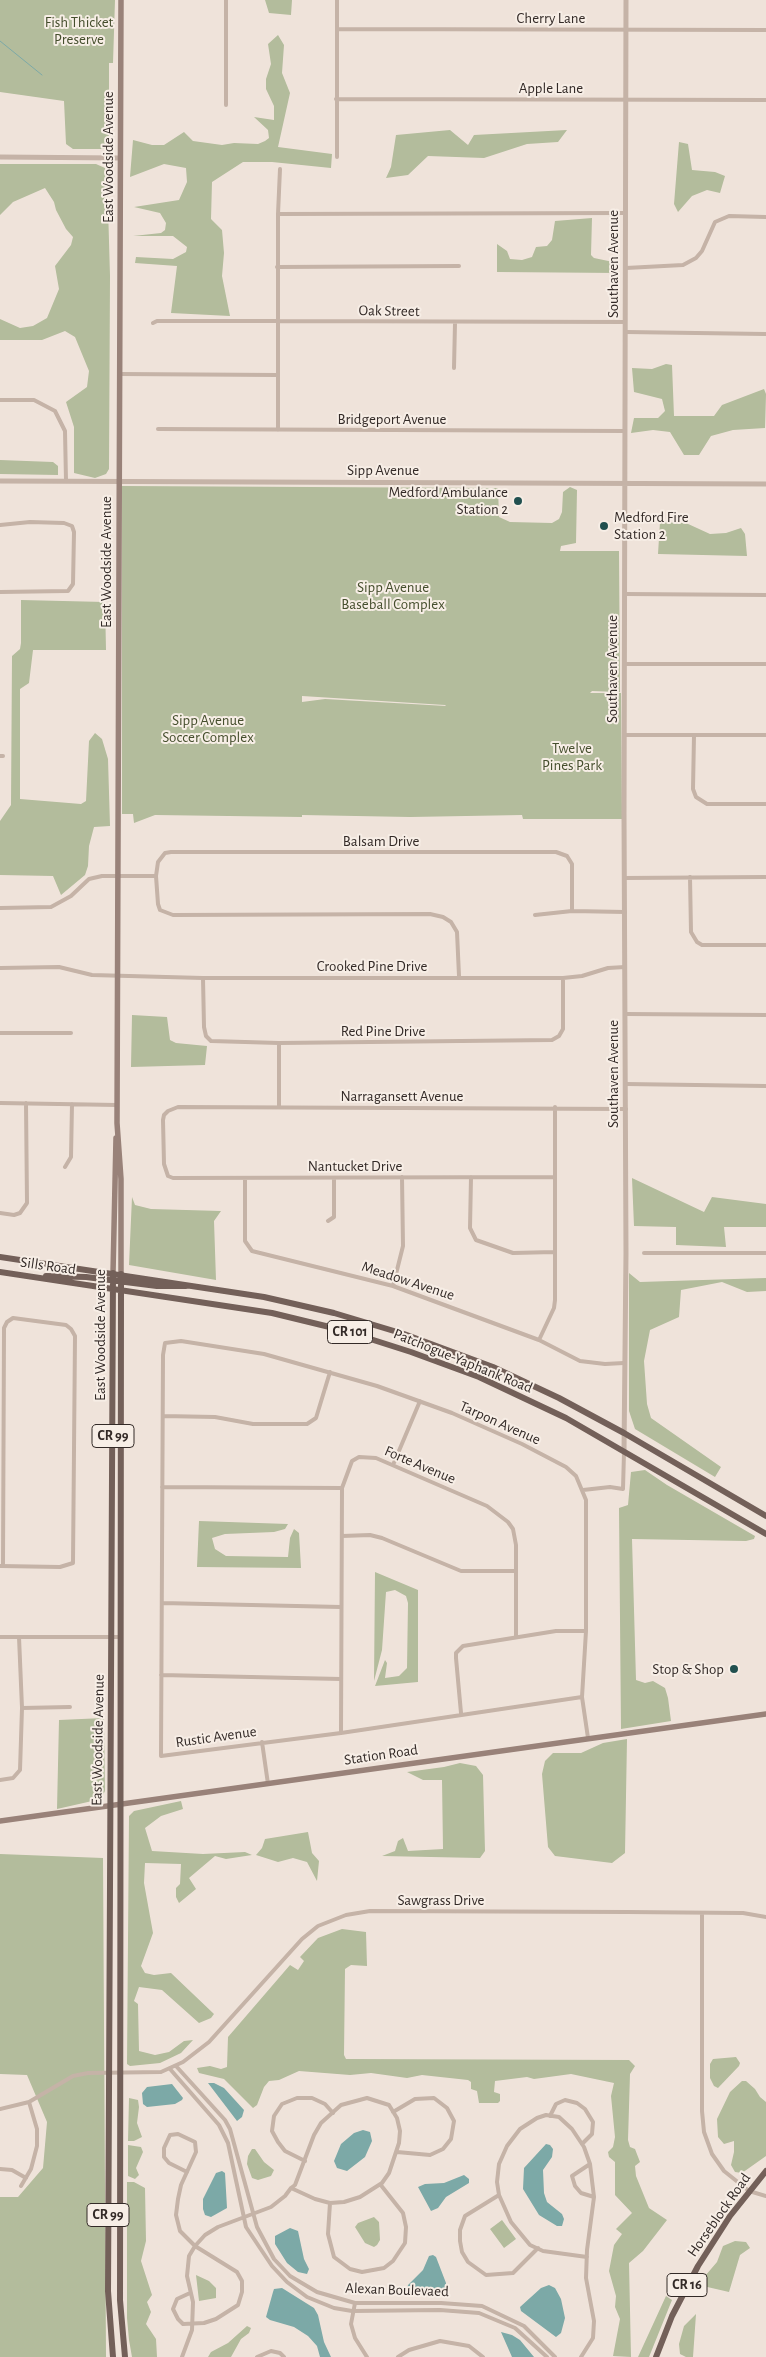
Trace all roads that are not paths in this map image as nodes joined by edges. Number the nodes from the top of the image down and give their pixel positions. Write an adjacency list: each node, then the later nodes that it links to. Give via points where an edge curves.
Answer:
1 (121, 0): 14 (main road, East Woodside Avenue / CR 99)
2 (226, 0): 11 (street)
3 (337, 0): 5 (street)
4 (626, 0): 6 (street, Southaven Avenue)
5 (337, 29): 6 (street, Cherry Lane); 8 (street)
6 (627, 30): 7 (street, Cherry Lane); 9 (street, Southaven Avenue)
7 (766, 30)
8 (336, 99): 9 (street, Apple Lane); 13 (street)
9 (625, 100): 10 (street, Apple Lane); 16 (street, Southaven Avenue)
10 (766, 100)
11 (226, 105)
12 (0, 157): 14 (street)
13 (337, 157)
14 (120, 158): 29 (main road, East Woodside Avenue / CR 99)
15 (280, 168): 17 (street)
16 (625, 213): 17 (street); 21 (street, Southaven Avenue)
17 (278, 214): 19 (street)
18 (766, 217): 21 (street, via 729,216 715,222 702,251 683,265)
19 (278, 266): 20 (street); 22 (street)
20 (459, 266)
21 (626, 268): 23 (street, Southaven Avenue)
22 (277, 320): 24 (street, Oak Street); 25 (street, Oak Street); 30 (street)
23 (626, 322): 25 (street, Oak Street); 26 (street, Southaven Avenue)
24 (153, 323)
25 (455, 323): 28 (street)
26 (626, 332): 27 (street); 34 (street, Southaven Avenue)
27 (766, 334)
28 (454, 368)
29 (119, 374): 30 (street); 37 (main road, East Woodside Avenue / CR 99)
30 (277, 375): 33 (street)
31 (0, 400): 36 (street, via 34,400 55,411 65,431)
32 (158, 430): 33 (street, Bridgeport Avenue)
33 (278, 430): 34 (street, Bridgeport Avenue)
34 (625, 431): 38 (street, Southaven Avenue)
35 (0, 481): 36 (street, Sipp Avenue)
36 (66, 481): 37 (street, Sipp Avenue)
37 (119, 482): 38 (street, Sipp Avenue); 50 (main road, East Woodside Avenue / CR 99)
38 (624, 483): 39 (street, Sipp Avenue); 42 (street, Southaven Avenue)
39 (766, 484)
40 (0, 525): 41 (street, via 64,523 72,526 74,532 73,579 68,591)
41 (0, 592)
42 (625, 594): 43 (street); 44 (street, Southaven Avenue)
43 (766, 595)
44 (625, 664): 45 (street); 46 (street, Southaven Avenue)
45 (766, 664)
46 (624, 735): 47 (street); 53 (street, Southaven Avenue)
47 (694, 735): 48 (street); 49 (street, via 696,797 707,804)
48 (766, 735)
49 (766, 804)
50 (118, 876): 51 (street); 55 (street, via 89,879 71,896 51,907); 62 (main road, East Woodside Avenue / CR 99)
51 (156, 876): 56 (street, Balsam Drive, via 161,857 171,852 556,852 567,856 572,864); 63 (street, via 160,910 174,915 430,914 451,922 457,932)
52 (766, 877): 54 (street)
53 (624, 878): 54 (street); 57 (street, Southaven Avenue)
54 (690, 878): 59 (street, via 691,932 697,942 702,945)
55 (0, 908)
56 (572, 910): 57 (street); 58 (street)
57 (624, 912): 60 (street, Southaven Avenue)
58 (535, 914)
59 (766, 945)
60 (625, 967): 65 (street, Crooked Pine Drive); 66 (street, Southaven Avenue)
61 (0, 968): 62 (street, Crooked Pine Drive, via 59,967 92,975)
62 (118, 975): 64 (street, Crooked Pine Drive); 76 (main road, East Woodside Avenue / CR 99)
63 (459, 976): 64 (street, Crooked Pine Drive); 65 (street, Crooked Pine Drive)
64 (203, 978): 70 (street, Red Pine Drive, via 204,1027 211,1041)
65 (563, 978): 70 (street, Red Pine Drive, via 563,1029 552,1040)
66 (626, 1014): 67 (street); 71 (street, Southaven Avenue)
67 (766, 1015)
68 (0, 1033): 69 (street)
69 (71, 1034)
70 (279, 1043): 77 (street)
71 (626, 1084): 72 (street); 79 (street, Southaven Avenue)
72 (766, 1086)
73 (0, 1103): 74 (street)
74 (26, 1103): 75 (street); 88 (street, via 27,1203 20,1213)
75 (72, 1104): 76 (street); 82 (street, via 71,1157)
76 (117, 1105): 80 (main road, East Woodside Avenue / CR 99)
77 (279, 1107): 78 (street, Narragansett Avenue); 81 (street, Narragansett Avenue, via 178,1107 164,1115)
78 (555, 1107): 79 (street, Narragansett Avenue); 84 (street)
79 (626, 1109): 104 (street, Southaven Avenue)
80 (117, 1123): 95 (main road, East Woodside Avenue / CR 99, via 113,1176); 96 (main road, East Woodside Avenue / CR 99, via 121,1179)
81 (164, 1164): 85 (street, Nantucket Drive, via 168,1176 173,1178)
82 (65, 1167)
83 (402, 1177): 86 (street, Nantucket Drive); 87 (street, Nantucket Drive); 100 (street, via 403,1246)
84 (555, 1177): 87 (street, Nantucket Drive); 90 (street)
85 (245, 1178): 86 (street, Nantucket Drive); 100 (street, Meadow Avenue, via 245,1241 252,1251)
86 (334, 1178): 89 (street, via 334,1217)
87 (471, 1178): 90 (street, via 470,1228 476,1240 513,1253)
88 (0, 1214)
89 (328, 1221)
90 (554, 1252): 102 (street, via 554,1308)
91 (644, 1253): 92 (street)
92 (766, 1253)
93 (0, 1257): 95 (main road, Sills Road / CR 101)
94 (0, 1272): 98 (main road, Sills Road / CR 101)
95 (113, 1273): 96 (main road, Sills Road / CR 101); 98 (main road, East Woodside Avenue / CR 99)
96 (121, 1274): 97 (main road, East Woodside Avenue / CR 99); 99 (main road, Patchogue-Yaphank Road / CR 101)
97 (121, 1282): 98 (main road); 99 (main road); 101 (main road, East Woodside Avenue / CR 99)
98 (113, 1284): 101 (main road, Sills Road / CR 101); 123 (main road, East Woodside Avenue / CR 99)
99 (194, 1285): 109 (main road, Patchogue-Yaphank Road / CR 101, via 311,1307 426,1342 515,1377)
100 (393, 1286): 102 (street, Meadow Avenue)
101 (121, 1290): 110 (main road, Patchogue-Yaphank Road / CR 101, via 272,1313 389,1344 501,1387 566,1418); 123 (main road, East Woodside Avenue / CR 99)
102 (539, 1340): 104 (street, Meadow Avenue, via 580,1360)
103 (163, 1355): 106 (street, Tarpon Avenue, via 166,1343 181,1340 264,1354); 108 (street, Rustic Avenue)
104 (624, 1363): 109 (street, Southaven Avenue)
105 (2, 1368): 118 (street); 118 (street, via 4,1328 13,1318 66,1324 72,1329 75,1336 73,1562 67,1566)
106 (330, 1372): 107 (street, Tarpon Avenue); 108 (street, via 316,1418 307,1424 253,1424 215,1417)
107 (420, 1401): 111 (street); 114 (street, Tarpon Avenue, via 522,1444 566,1467 576,1476)
108 (163, 1416): 112 (street, Rustic Avenue)
109 (624, 1433): 110 (street, Southaven Avenue); 115 (main road, Patchogue-Yaphank Road / CR 101)
110 (624, 1451): 114 (street, Southaven Avenue, via 623,1488 610,1486); 116 (main road, Patchogue-Yaphank Road / CR 101)
111 (393, 1465): 113 (street, Forte Avenue, via 359,1456 352,1461); 119 (street, Forte Avenue, via 502,1515 515,1537)
112 (162, 1487): 113 (street); 120 (street, Rustic Avenue)
113 (342, 1488): 117 (street, Forte Avenue)
114 (583, 1490): 122 (street, Tarpon Avenue, via 586,1500)
115 (766, 1516)
116 (766, 1534)
117 (342, 1536): 119 (street, via 382,1538 460,1571); 121 (street, Forte Avenue)
118 (2, 1566)
119 (516, 1571): 126 (street, Forte Avenue)
120 (162, 1603): 121 (street); 127 (street, Rustic Avenue)
121 (341, 1607): 128 (street, Forte Avenue)
122 (586, 1631): 126 (street, via 556,1631); 129 (street, Tarpon Avenue)
123 (116, 1636): 125 (street); 139 (main road, East Woodside Avenue / CR 99); 140 (main road, East Woodside Avenue / CR 99)
124 (0, 1637): 125 (street)
125 (19, 1637): 131 (street)
126 (516, 1637): 132 (street, via 469,1644 459,1649 456,1658)
127 (160, 1675): 128 (street); 136 (street, Rustic Avenue, via 160,1756)
128 (341, 1679): 134 (street, Forte Avenue)
129 (582, 1697): 132 (street, Rustic Avenue); 135 (street, Tarpon Avenue)
130 (70, 1707): 131 (street)
131 (22, 1708): 137 (street, via 20,1770 13,1778)
132 (461, 1714): 134 (street, Rustic Avenue)
133 (766, 1714): 135 (main road, Station Road)
134 (341, 1733): 136 (street, Rustic Avenue)
135 (588, 1738): 138 (main road, Station Road)
136 (262, 1742): 138 (street)
137 (0, 1780)
138 (268, 1784): 139 (main road, Station Road)
139 (121, 1805): 140 (main road, Station Road); 147 (main road, East Woodside Avenue / CR 99)
140 (109, 1807): 141 (main road, Station Road); 146 (main road, East Woodside Avenue / CR 99)
141 (0, 1821)
142 (702, 1913): 143 (street, Sawgrass Drive, via 743,1913); 144 (street, Sawgrass Drive, via 370,1911 346,1915 318,1926 302,1939 209,2042); 166 (street, via 703,2125 709,2147 720,2166)
143 (766, 1917)
144 (176, 2066): 145 (street, Sawgrass Drive); 152 (street, Alexan Boulevaed)
145 (170, 2069): 147 (street, Sawgrass Drive); 154 (street, Alexan Boulevaed)
146 (108, 2073): 147 (street, Sawgrass Drive); 148 (street, Sawgrass Drive, via 73,2076); 180 (main road, East Woodside Avenue / CR 99, via 108,2299)
147 (121, 2073): 181 (main road, East Woodside Avenue / CR 99, via 120,2300)
148 (29, 2102): 149 (street, Sawgrass Drive); 162 (street, via 38,2137 34,2161)
149 (0, 2108)
150 (393, 2112): 151 (street, via 389,2105 367,2098); 156 (street, via 400,2131); 156 (street, via 415,2099 434,2098 447,2108 454,2121 451,2139 443,2149 430,2155)
151 (332, 2113): 157 (street, via 314,2135); 157 (street, via 325,2104 312,2098 297,2098 282,2104 274,2116 272,2131 278,2142 285,2151)
152 (221, 2115): 154 (street); 171 (street, Alexan Boulevaed, via 230,2129)
153 (550, 2116): 155 (street, via 572,2129); 155 (street, via 556,2104 565,2100 585,2109 593,2122 592,2134); 167 (street, via 536,2118 512,2138 499,2164)
154 (215, 2119): 172 (street, Alexan Boulevaed, via 228,2143)
155 (582, 2144): 158 (street)
156 (397, 2152): 163 (street, via 390,2173)
157 (305, 2161): 165 (street)
158 (590, 2164): 169 (street); 169 (street, via 572,2176 580,2194)
159 (0, 2169): 162 (street, via 12,2170)
160 (766, 2171): 166 (main road, Horseblock Road / CR 16)
161 (187, 2172): 161 (street, via 164,2158 164,2148 170,2135 178,2134 196,2142 196,2152); 173 (street, via 181,2185 176,2214 180,2231)
162 (26, 2178): 164 (street)
163 (380, 2184): 170 (street, via 360,2197); 170 (street, via 403,2213 406,2227 405,2243 384,2268 356,2271 334,2257 328,2234)
164 (21, 2186)
165 (292, 2188): 170 (street); 171 (street, via 271,2207)
166 (749, 2191): 168 (street); 191 (main road, Horseblock Road / CR 16, via 698,2266 672,2316)
167 (499, 2196): 174 (street, via 515,2228 530,2245); 174 (street, via 465,2216 460,2241 468,2262 486,2275 512,2273)
168 (766, 2196)
169 (594, 2197): 175 (street)
170 (330, 2202)
171 (253, 2215): 172 (street); 177 (street, Alexan Boulevaed, via 274,2259 290,2276 317,2292)
172 (244, 2217): 173 (street, via 218,2227); 178 (street, Alexan Boulevaed, via 252,2239 287,2282 307,2296 334,2308)
173 (195, 2246): 176 (street, via 189,2256 187,2276); 179 (street, via 236,2272 242,2281 242,2292 238,2305 228,2313 204,2323)
174 (538, 2248): 175 (street)
175 (587, 2257): 190 (street, via 586,2278 594,2321 593,2338)
176 (190, 2292): 179 (street); 179 (street, via 177,2299 173,2308 183,2324)
177 (355, 2303): 178 (street); 189 (street, Alexan Boulevaed, via 482,2306 524,2326)
178 (352, 2311): 185 (street, via 355,2338); 188 (street, Alexan Boulevaed, via 479,2313 515,2328)
179 (192, 2324): 182 (street)
180 (113, 2357)
181 (125, 2357)
182 (182, 2357)
183 (257, 2357): 184 (street, via 271,2351)
184 (284, 2357)
185 (367, 2357)
186 (398, 2357): 187 (street, via 440,2341 469,2346)
187 (483, 2357)
188 (547, 2357)
189 (556, 2357)
190 (581, 2357)
191 (656, 2357)

